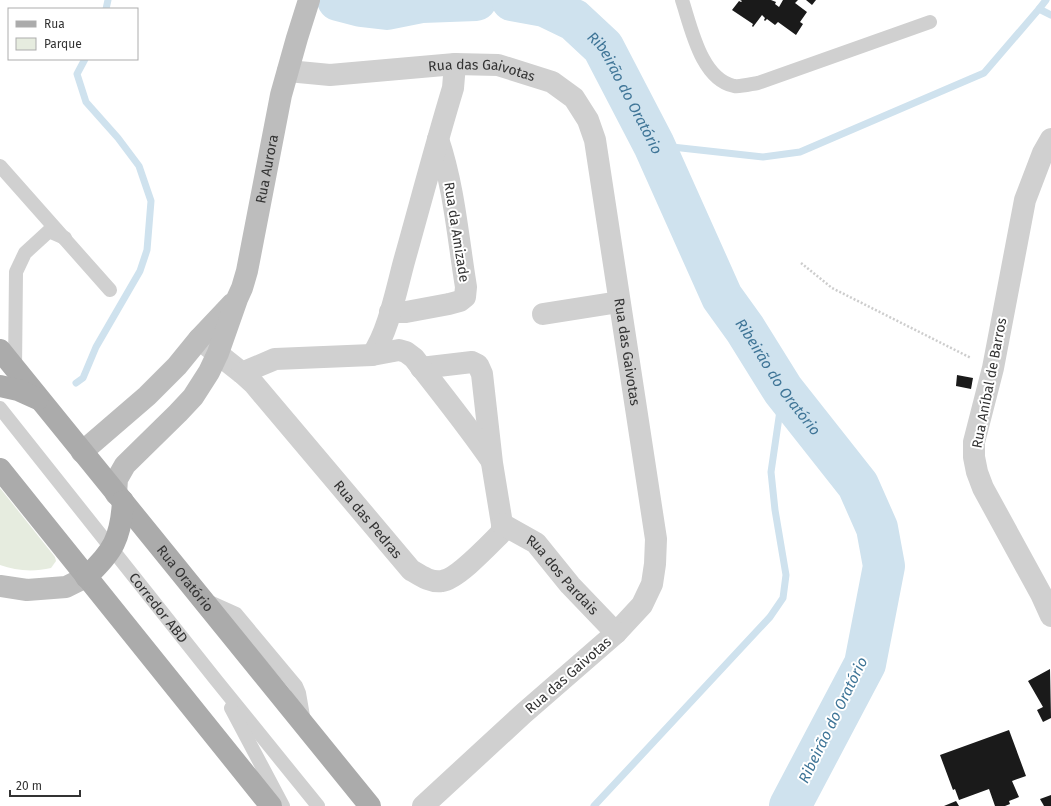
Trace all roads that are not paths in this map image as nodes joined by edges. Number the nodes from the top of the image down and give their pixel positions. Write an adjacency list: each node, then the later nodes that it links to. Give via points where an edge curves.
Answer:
1 (682, 0): 3 (lane, via 698,49 710,70 721,80 734,86 758,83)
2 (307, 7): 5 (street, Rua Aurora)
3 (930, 22)
4 (455, 64): 5 (street, Rua das Gaivotas, via 330,76); 6 (street, Rua da Amizade, via 453,88); 12 (street, Rua das Gaivotas, via 498,66 552,82 574,98 588,120 595,140)
5 (288, 71): 11 (street, Rua Aurora, via 281,95 247,271)
6 (438, 139): 13 (street, Rua da Amizade); 13 (street, Rua da Amizade, via 449,179 466,287 465,297 448,304 406,312)
7 (1051, 139): 33 (street, Rua Aníbal de Barros, via 1025,200 993,368 974,442 974,457 983,488)
8 (0, 166): 9 (lane)
9 (65, 238): 10 (lane); 20 (lane, via 49,231 25,252 20,261 16,272)
10 (110, 290)
11 (237, 299): 15 (street, Rua Aurora); 17 (street, Rua Aurora)
12 (619, 302): 14 (street); 35 (street, Rua das Gaivotas, via 656,539 652,584 642,605)
13 (390, 312): 18 (street, Rua da Amizade, via 383,334)
14 (543, 314)
15 (199, 339): 17 (street, Rua das Pedras); 25 (street, Rua Aurora, via 147,396)
16 (0, 350): 20 (main road, Rua Oratório)
17 (218, 353): 21 (street, Rua das Pedras); 28 (street, Rua Aurora, via 193,397 126,465 117,479)
18 (372, 355): 19 (street, via 399,350 414,358); 21 (street, via 275,360)
19 (421, 368): 26 (street); 26 (street, via 472,362 478,365 482,374)
20 (15, 369): 23 (main road, Rua Oratório)
21 (242, 373): 29 (street, Rua das Pedras, via 411,570 429,580 442,581 452,578 500,534)
22 (0, 386): 23 (main road, via 18,390)
23 (41, 401): 25 (main road, Rua Oratório)
24 (0, 408): 30 (lane, Corredor ABD)
25 (82, 452): 28 (main road, Rua Oratório)
26 (492, 463): 29 (street)
27 (0, 469): 31 (main road)
28 (119, 497): 30 (main road, via 120,528); 40 (main road, Rua Oratório)
29 (502, 524): 35 (street, Rua dos Pardais, via 536,543 570,585)
30 (112, 549): 31 (main road); 36 (lane, Corredor ABD)
31 (86, 577): 32 (street, via 66,587 27,590); 37 (main road)
32 (0, 586)
33 (1046, 592): 34 (street, Rua Aníbal de Barros)
34 (1051, 616)
35 (616, 633): 41 (street, Rua das Gaivotas)
36 (216, 680): 38 (lane); 39 (lane, Corredor ABD)
37 (271, 806)
38 (283, 806)
39 (318, 806)
40 (370, 806)
41 (423, 806)

